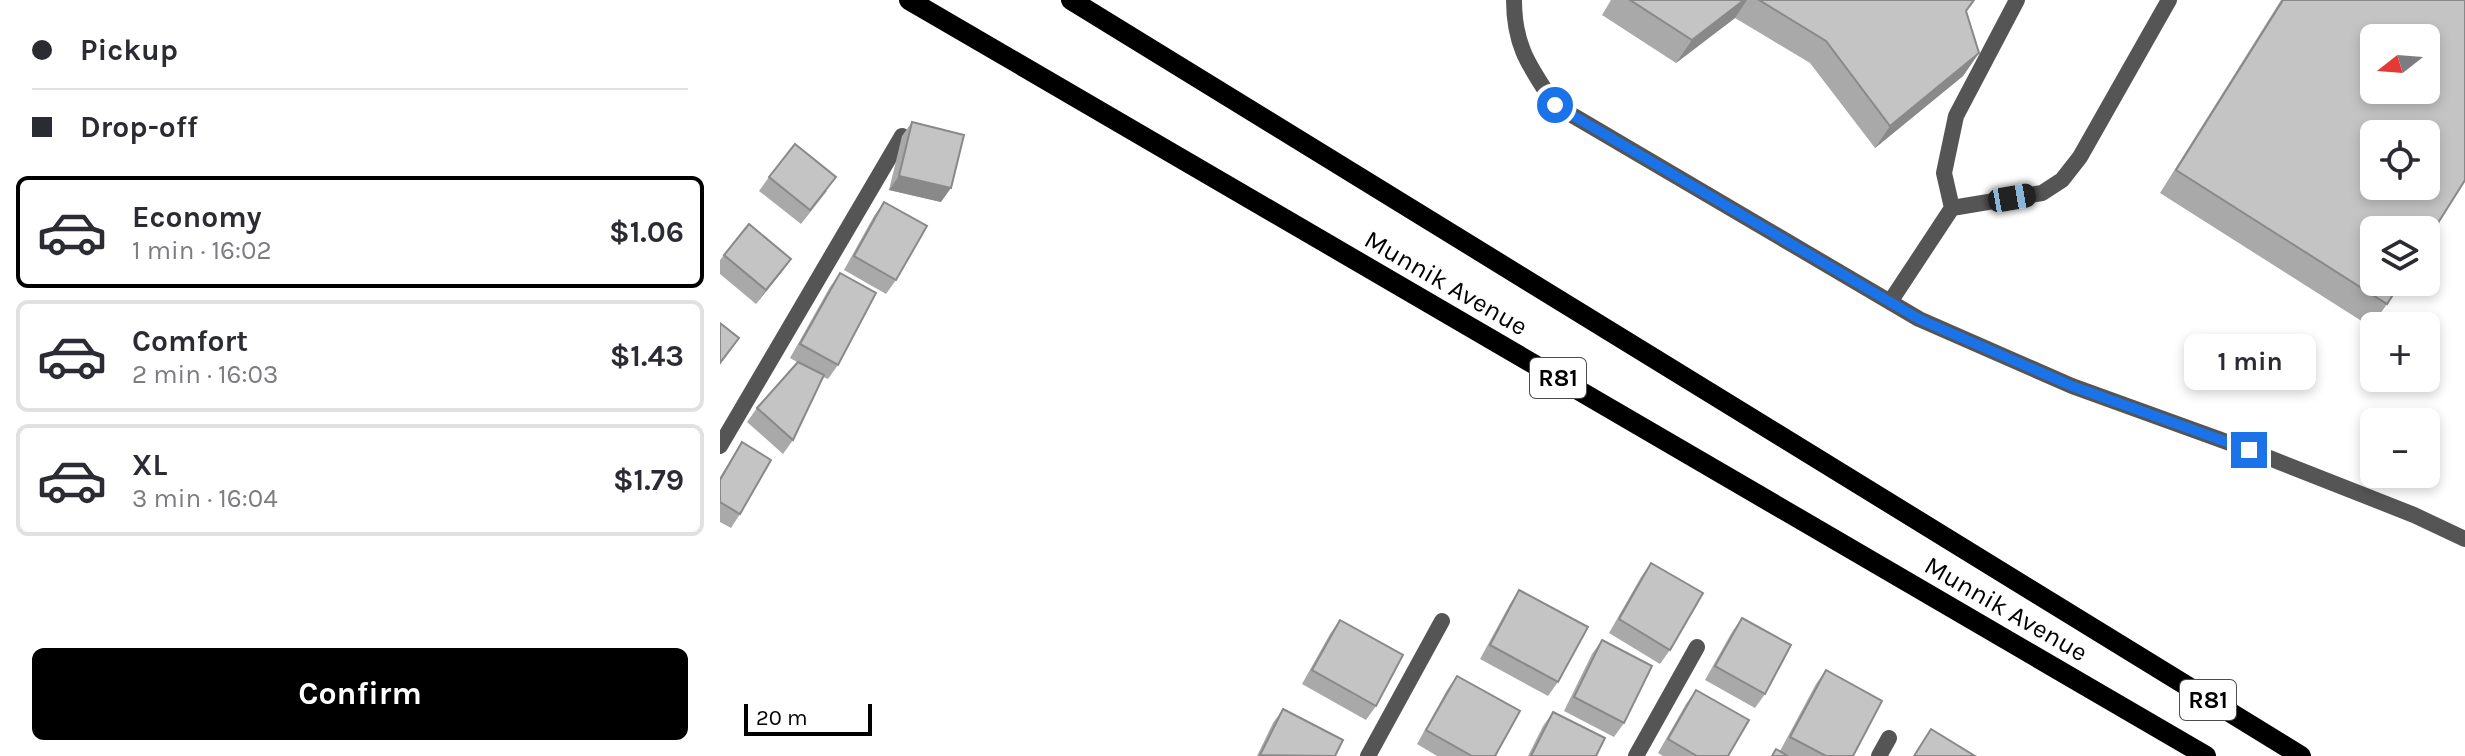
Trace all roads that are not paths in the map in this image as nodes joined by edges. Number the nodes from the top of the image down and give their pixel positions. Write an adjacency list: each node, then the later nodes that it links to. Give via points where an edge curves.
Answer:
1 (909, 0): 17 (main road, Munnik Avenue / R81)
2 (1071, 0): 18 (main road, Munnik Avenue / R81)
3 (1514, 0): 8 (street, via 1514,29 1555,105)
4 (2017, 0): 7 (street, via 1956,116 1944,173)
5 (2169, 0): 7 (street, via 2062,180 2042,193)
6 (902, 136): 9 (street)
7 (1952, 208): 8 (street)
8 (1890, 302): 10 (street, via 2072,386 2249,450)
9 (720, 446)
10 (2465, 539)
11 (1442, 621): 14 (street)
12 (1697, 647): 15 (street)
13 (1889, 738): 16 (street)
14 (1368, 756)
15 (1636, 756)
16 (1879, 756)
17 (2206, 756)
18 (2301, 756)

